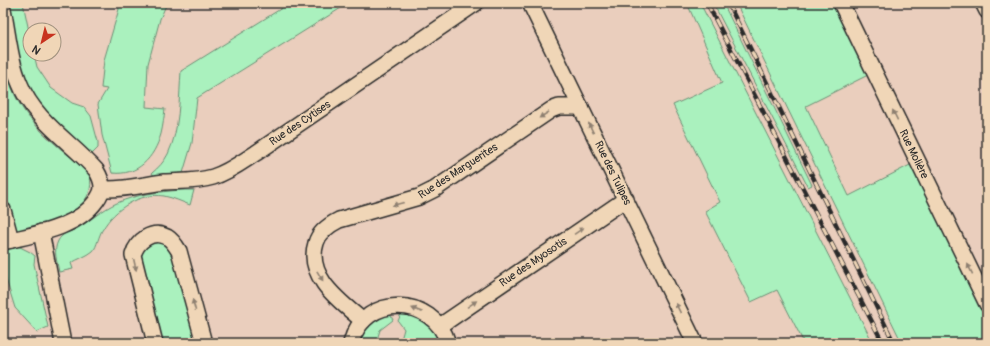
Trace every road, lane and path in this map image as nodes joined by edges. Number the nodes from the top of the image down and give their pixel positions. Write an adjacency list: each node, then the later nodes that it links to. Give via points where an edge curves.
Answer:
1 (476, 3): 8 (street, Rue des Cytises, via 227,171 199,180)
2 (530, 3): 7 (street, Rue des Tulipes)
3 (841, 3): 13 (street, Rue Molière, one-way to 3)
4 (983, 3): 6 (street)
5 (3, 9): 8 (street, via 20,85 36,110 96,170)
6 (987, 11)
7 (581, 107): 9 (street, Rue des Tulipes, one-way to 7); 14 (street, Rue des Marguerites, one-way to 14, via 559,107 551,110 419,197 330,224 317,240 315,268 330,291)
8 (103, 189): 11 (street, via 95,202 78,217)
9 (626, 198): 15 (street, Rue des Myosotis, one-way to 9); 21 (street, Rue des Tulipes, one-way to 9)
10 (3, 210): 12 (street)
11 (41, 232): 12 (street); 16 (street)
12 (7, 241)
13 (987, 304)
14 (363, 321): 15 (street, one-way to 14, via 426,314 413,308 398,306 379,310); 19 (street)
15 (440, 326): 20 (street)
16 (63, 343)
17 (155, 343): 18 (street, one-way to 17, via 179,251 170,240 158,234 142,240 133,255)
18 (204, 343)
19 (351, 343)
20 (448, 343)
21 (695, 343)

